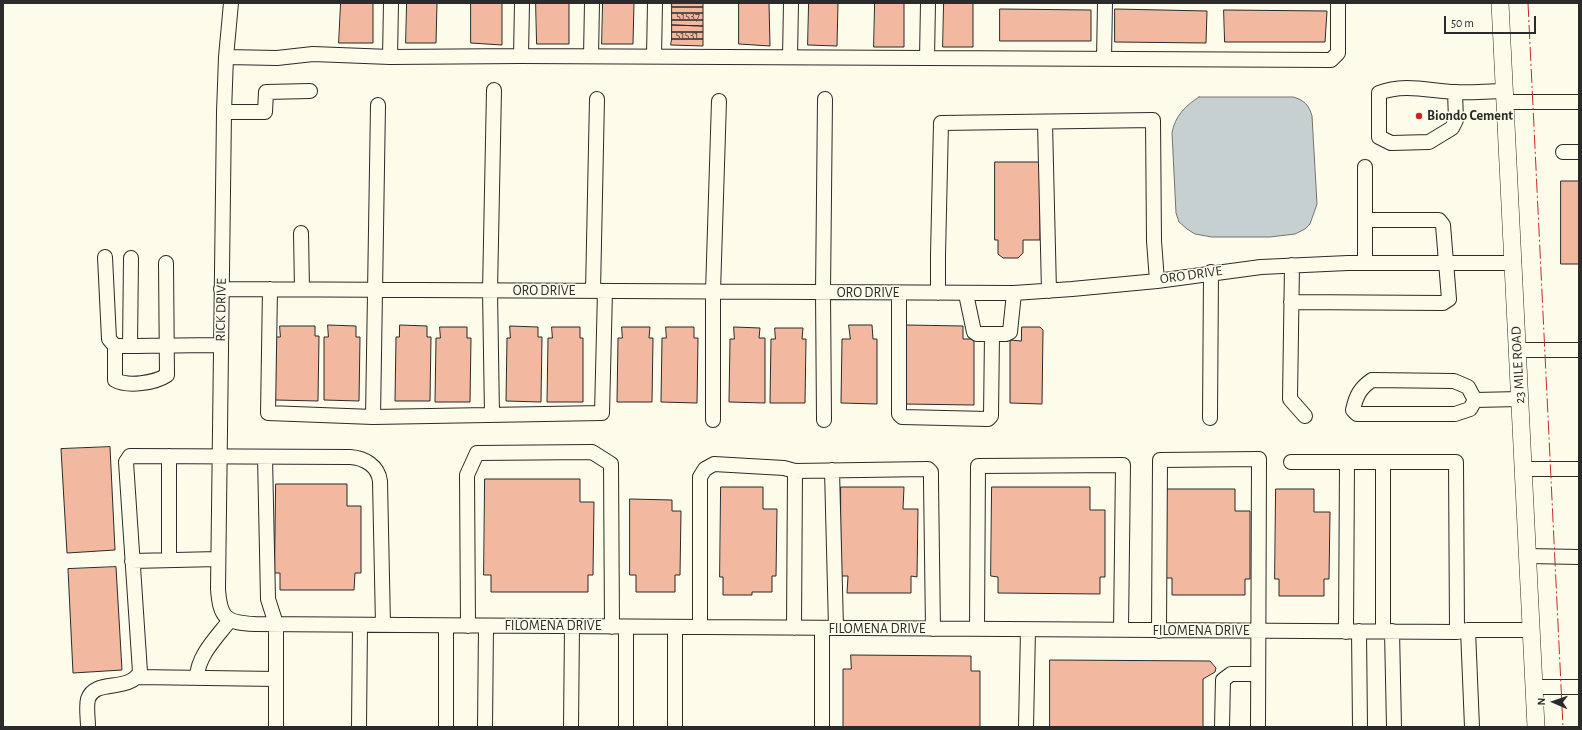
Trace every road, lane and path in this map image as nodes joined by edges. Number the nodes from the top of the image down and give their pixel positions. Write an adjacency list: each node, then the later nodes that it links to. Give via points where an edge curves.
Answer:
1 (231, 3): 14 (street, RICK DRIVE)
2 (391, 3): 15 (street)
3 (522, 3): 11 (street)
4 (592, 3): 12 (street)
5 (655, 3): 13 (street)
6 (791, 3): 16 (street)
7 (928, 3): 17 (street)
8 (1105, 3): 18 (street)
9 (1338, 3): 18 (street, via 1338,53 1331,60)
10 (1500, 3): 22 (main road, 23 MILE ROAD)
11 (521, 56): 12 (street); 15 (street)
12 (591, 56): 13 (street)
13 (654, 56): 16 (street)
14 (226, 57): 15 (street, via 277,58 313,54); 28 (street, RICK DRIVE)
15 (390, 57)
16 (790, 57): 17 (street)
17 (927, 58): 18 (street)
18 (1104, 59)
19 (494, 90): 48 (street)
20 (310, 91): 28 (street, via 266,92 266,112)
21 (1455, 92): 21 (street, via 1424,88 1389,89 1379,93 1379,137 1391,143 1429,142 1452,128 1456,120); 22 (street)
22 (1505, 96): 26 (street); 40 (main road, 23 MILE ROAD)
23 (597, 99): 49 (street)
24 (826, 99): 52 (street)
25 (719, 101): 51 (street)
26 (1579, 102)
27 (378, 105): 47 (street)
28 (224, 112): 44 (street, RICK DRIVE)
29 (1045, 123): 43 (street, via 1153,120 1154,241); 50 (street); 54 (street, via 941,123)
30 (1563, 152): 31 (street)
31 (1579, 152)
32 (1365, 167): 33 (street)
33 (1365, 220): 37 (street, via 1439,220 1443,225); 39 (street)
34 (301, 233): 46 (street)
35 (105, 257): 60 (street, via 109,339)
36 (131, 258): 61 (street)
37 (1448, 262): 39 (street, ORO DRIVE); 40 (street, ORO DRIVE); 57 (street, via 1449,298 1443,303)
38 (166, 263): 62 (street)
39 (1366, 263): 41 (street, ORO DRIVE)
40 (1514, 263): 63 (main road, 23 MILE ROAD)
41 (1292, 265): 42 (street, ORO DRIVE); 57 (street)
42 (1211, 272): 43 (street, ORO DRIVE); 70 (street)
43 (1157, 280): 50 (street, ORO DRIVE)
44 (221, 289): 45 (street, ORO DRIVE); 59 (street, RICK DRIVE)
45 (270, 289): 46 (street, ORO DRIVE); 69 (street, via 268,413)
46 (302, 289): 47 (street, ORO DRIVE)
47 (375, 290): 48 (street, ORO DRIVE); 69 (street)
48 (490, 291): 49 (street, ORO DRIVE); 67 (street)
49 (599, 291): 51 (street, ORO DRIVE); 67 (street, via 602,413)
50 (1049, 291): 55 (street, ORO DRIVE)
51 (714, 292): 52 (street, ORO DRIVE); 71 (street)
52 (823, 292): 53 (street, ORO DRIVE); 72 (street)
53 (899, 293): 54 (street, ORO DRIVE); 58 (street, via 899,414 902,417 988,419 991,416)
54 (938, 293): 56 (street, ORO DRIVE)
55 (1014, 293): 56 (street, ORO DRIVE); 58 (street, via 1010,332)
56 (966, 294): 58 (street, via 974,332)
57 (1291, 302): 68 (street, via 1290,399)
58 (992, 334)
59 (220, 345): 62 (street); 74 (street, RICK DRIVE)
60 (115, 346): 61 (street); 62 (street, via 115,380 122,384 158,381 167,374)
61 (130, 346): 62 (street)
62 (166, 346)
63 (1517, 350): 64 (street); 65 (main road, 23 MILE ROAD)
64 (1579, 350)
65 (1520, 399): 66 (street); 79 (main road, 23 MILE ROAD)
66 (1475, 400): 66 (street, via 1470,409 1455,414 1357,414 1353,410 1356,397 1363,386 1372,380 1454,382 1468,387)
67 (492, 415): 69 (street)
68 (1305, 416)
69 (373, 417)
70 (1210, 418)
71 (713, 420)
72 (824, 420)
73 (168, 456): 74 (street); 86 (street); 87 (street, via 135,455 130,456 126,462)
74 (219, 457): 75 (street); 85 (street, RICK DRIVE)
75 (265, 457): 89 (street, via 268,599); 91 (street, via 358,457 376,469 380,482)
76 (1291, 462): 77 (street)
77 (1347, 462): 78 (street); 108 (street)
78 (1383, 462): 109 (street); 110 (street, via 1456,462)
79 (1523, 469): 80 (street); 83 (main road, 23 MILE ROAD)
80 (1579, 469)
81 (832, 470): 82 (street); 100 (street); 101 (street, via 924,468 931,472)
82 (795, 471): 98 (street, via 784,468 714,464 705,469 700,477); 99 (street)
83 (1528, 556): 84 (street); 105 (main road, 23 MILE ROAD)
84 (1579, 557)
85 (218, 559): 86 (street); 88 (street, RICK DRIVE, via 219,600)
86 (169, 560): 87 (street)
87 (132, 561): 112 (street, via 140,666)
88 (227, 618): 89 (street, FILOMENA DRIVE, via 244,624); 113 (street, via 201,659)
89 (276, 624): 90 (street, FILOMENA DRIVE); 114 (street)
90 (360, 625): 91 (street, FILOMENA DRIVE); 119 (street)
91 (383, 625): 92 (street, FILOMENA DRIVE)
92 (446, 626): 93 (street, FILOMENA DRIVE); 120 (street)
93 (468, 626): 94 (street, FILOMENA DRIVE); 96 (street, via 467,475 477,453 592,452 611,464)
94 (486, 626): 95 (street, FILOMENA DRIVE); 121 (street)
95 (572, 626): 96 (street, FILOMENA DRIVE); 122 (street)
96 (619, 627): 97 (street, FILOMENA DRIVE); 123 (street)
97 (675, 627): 98 (street, FILOMENA DRIVE); 124 (street)
98 (700, 627): 99 (street, FILOMENA DRIVE)
99 (794, 628): 100 (street, FILOMENA DRIVE)
100 (829, 628): 101 (street, FILOMENA DRIVE); 125 (street)
101 (933, 629): 102 (street, FILOMENA DRIVE)
102 (977, 629): 103 (street, FILOMENA DRIVE); 104 (street, via 978,466 1123,465)
103 (1028, 630): 104 (street, FILOMENA DRIVE); 126 (street)
104 (1120, 630): 106 (street, FILOMENA DRIVE)
105 (1532, 630): 110 (street, FILOMENA DRIVE); 115 (main road, 23 MILE ROAD)
106 (1159, 631): 107 (street, FILOMENA DRIVE); 107 (street, via 1160,460 1259,459)
107 (1258, 631): 108 (street, FILOMENA DRIVE); 111 (street)
108 (1353, 631): 109 (street, FILOMENA DRIVE); 129 (street)
109 (1388, 631): 110 (street, FILOMENA DRIVE); 130 (street)
110 (1462, 631): 131 (street)
111 (1258, 674): 127 (street, via 1231,674 1223,680); 128 (street)
112 (138, 677): 113 (street); 117 (street, via 132,682 96,689 88,700)
113 (197, 678): 114 (street)
114 (276, 679): 118 (street)
115 (1534, 687): 116 (street); 132 (main road, 23 MILE ROAD)
116 (1579, 687)
117 (88, 727)
118 (276, 727)
119 (359, 727)
120 (446, 727)
121 (485, 727)
122 (571, 727)
123 (626, 727)
124 (675, 727)
125 (822, 727)
126 (1026, 727)
127 (1222, 727)
128 (1258, 727)
129 (1360, 727)
130 (1394, 727)
131 (1472, 727)
132 (1536, 727)

